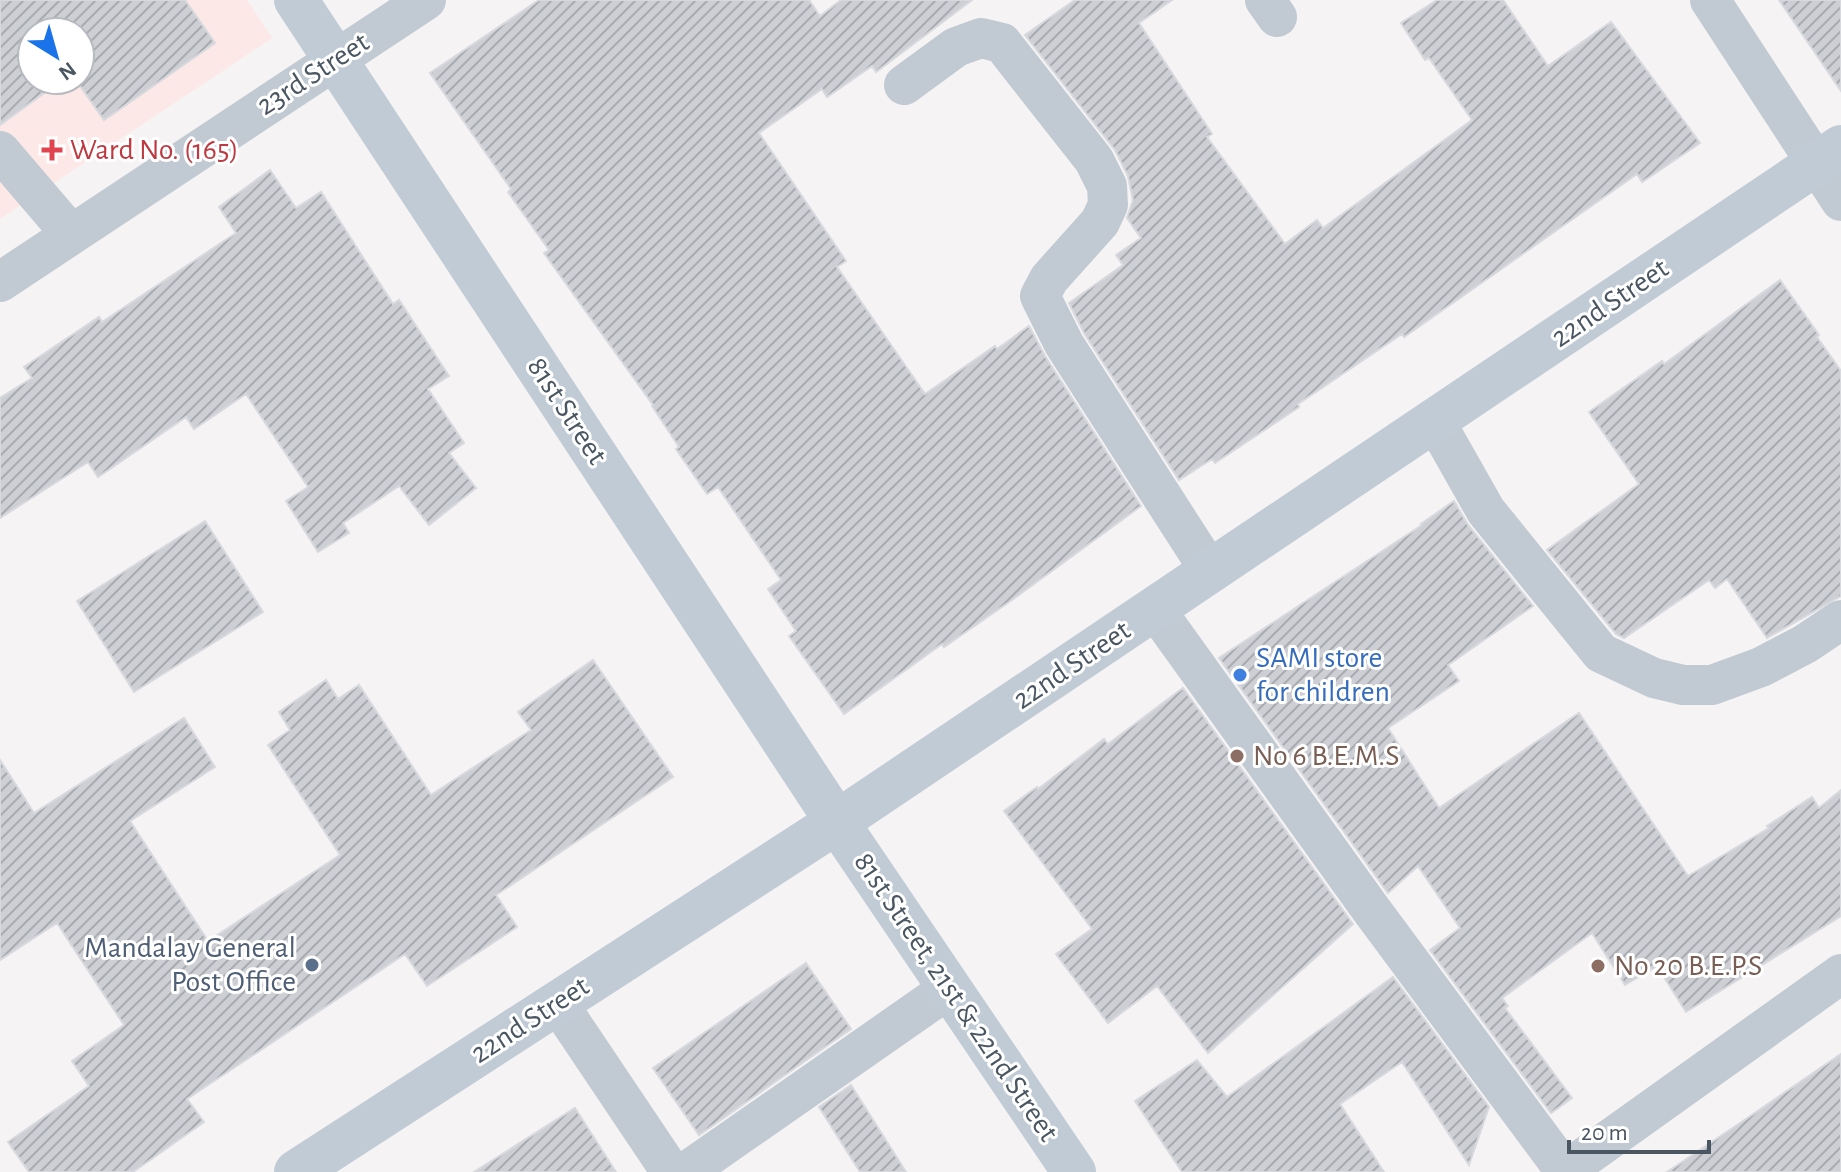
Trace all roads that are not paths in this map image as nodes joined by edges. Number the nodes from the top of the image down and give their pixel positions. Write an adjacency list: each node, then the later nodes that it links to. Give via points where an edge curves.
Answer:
1 (296, 0): 4 (main road, 81st Street)
2 (426, 0): 4 (street, 23rd Street)
3 (1710, 0): 7 (street)
4 (336, 58): 9 (street, 23rd Street); 15 (main road, 81st Street)
5 (904, 85): 12 (street, via 956,47 981,38 1002,43 1094,160 1107,186 1108,205 1040,296 1064,344)
6 (0, 151): 9 (street)
7 (1828, 155): 8 (street); 11 (main road, 22nd Street)
8 (1841, 201)
9 (71, 234): 10 (street, 23rd Street)
10 (0, 282)
11 (1435, 421): 12 (main road, 22nd Street); 14 (street, via 1486,511 1601,653 1654,678 1712,685 1761,667)
12 (1210, 571): 13 (main road, 22nd Street)
13 (1155, 609): 15 (main road, 22nd Street); 19 (street, via 1370,908)
14 (1841, 620)
15 (837, 822): 17 (main road, 81st Street, 21st & 22nd Street); 18 (main road, 22nd Street)
16 (1841, 974): 19 (street)
17 (950, 988): 22 (street); 23 (main road, 81st Street, 21st & 22nd Street)
18 (557, 1002): 20 (main road, 22nd Street); 21 (street)
19 (1570, 1170)
20 (296, 1172)
21 (671, 1172)
22 (686, 1172)
23 (1074, 1172)

